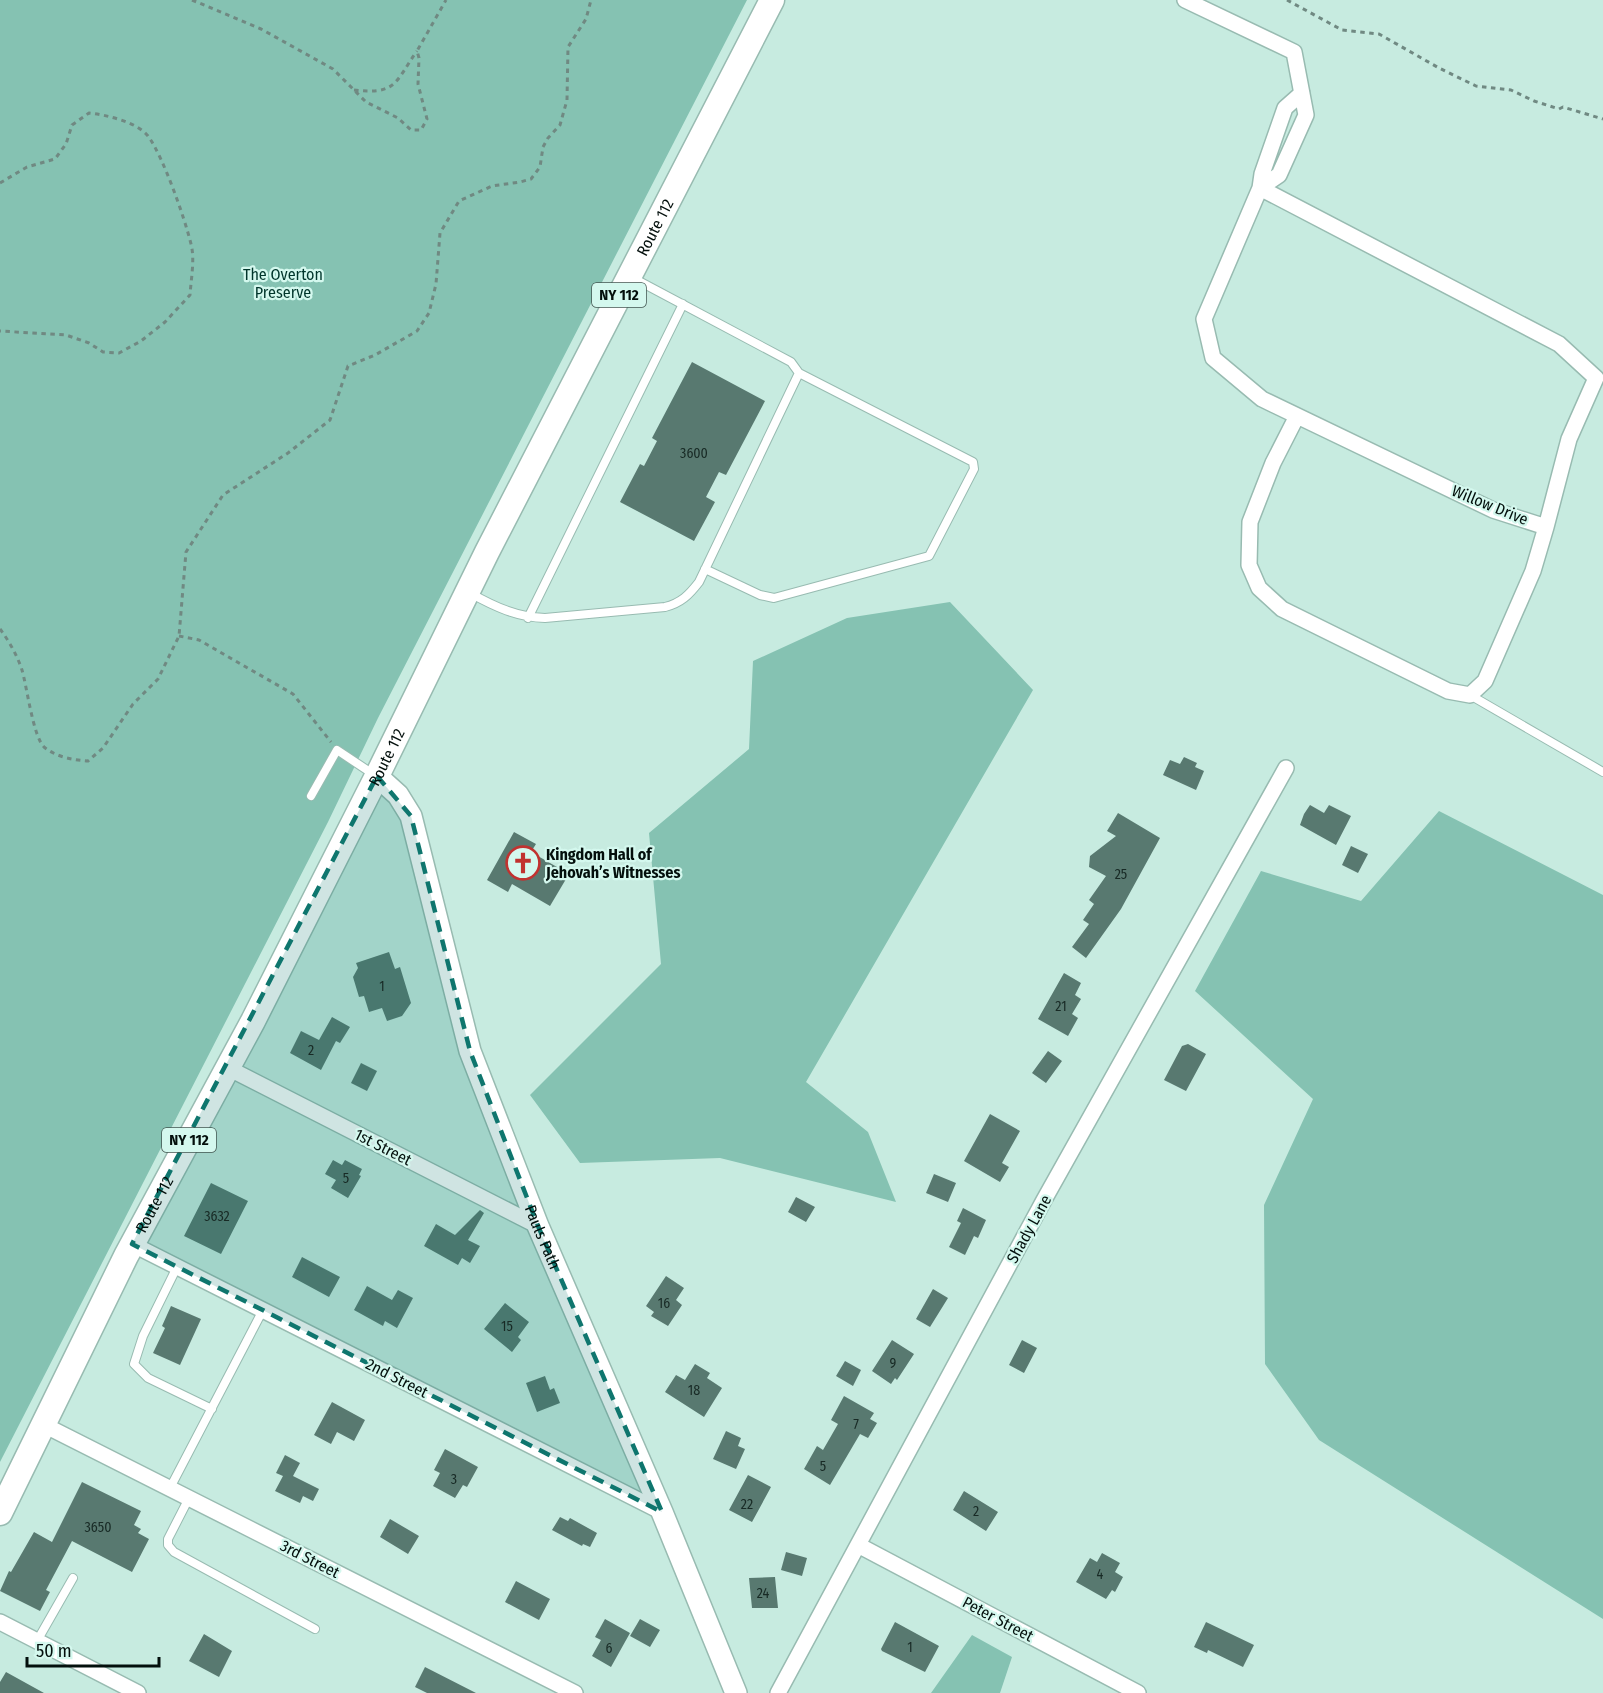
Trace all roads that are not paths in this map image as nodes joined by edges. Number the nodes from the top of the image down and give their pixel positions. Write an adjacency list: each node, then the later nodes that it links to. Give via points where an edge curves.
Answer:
1 (772, 0): 7 (main road, Route 112 / NY 112)
2 (1185, 0): 3 (street, Willow Drive, via 1294,52)
3 (1302, 93): 4 (street, Willow Drive, via 1285,108); 5 (street, Willow Drive, via 1306,115)
4 (1278, 128): 5 (street); 6 (street, Willow Drive)
5 (1297, 135): 6 (street, Willow Drive, via 1279,175)
6 (1260, 188): 10 (street, Willow Drive, via 1559,344); 11 (street, Willow Drive, via 1204,319 1213,358 1262,399)
7 (629, 276): 8 (lane); 14 (main road, Route 112 / NY 112)
8 (683, 304): 9 (lane, via 792,362); 15 (lane)
9 (799, 373): 13 (lane); 13 (lane, via 973,462 974,469 929,556 774,598)
10 (1599, 375): 12 (street, Willow Drive, via 1569,440)
11 (1297, 416): 12 (street, Willow Drive, via 1493,510); 16 (street, via 1250,522 1249,565 1259,588 1282,609 1448,691)
12 (1546, 527): 16 (street, via 1533,571 1485,681)
13 (705, 569): 15 (lane, via 699,582 677,604)
14 (468, 592): 15 (lane, via 511,614); 19 (main road, Route 112 / NY 112)
15 (528, 618)
16 (1470, 695): 18 (lane)
17 (1286, 768): 32 (street, Shady Lane, via 1044,1200)
18 (1603, 772)
19 (377, 776): 20 (lane, via 337,750); 21 (main road, Route 112 / NY 112); 22 (street, Pauls Path, via 398,795 411,816 470,1051)
20 (311, 796)
21 (228, 1068): 22 (street, 1st Street); 23 (main road, Route 112 / NY 112)
22 (538, 1226): 30 (street, Pauls Path)
23 (132, 1244): 24 (street, 2nd Street); 27 (main road, Route 112 / NY 112)
24 (177, 1267): 25 (street, 2nd Street); 26 (lane, via 134,1364 148,1378)
25 (263, 1310): 26 (lane); 30 (street, 2nd Street)
26 (212, 1409): 28 (lane)
27 (44, 1425): 28 (street, 3rd Street); 31 (main road, Route 112 / NY 112)
28 (170, 1488): 29 (street, 3rd Street)
29 (189, 1498): 35 (lane, via 168,1539 174,1552); 38 (street, 3rd Street)
30 (662, 1512): 39 (street, Pauls Path)
31 (0, 1513)
32 (858, 1545): 40 (street, Shady Lane); 41 (street, Peter Street)
33 (73, 1578): 36 (lane)
34 (0, 1622): 36 (street)
35 (315, 1629)
36 (37, 1641): 37 (street)
37 (138, 1693)
38 (575, 1693)
39 (736, 1693)
40 (778, 1693)
41 (1138, 1693)

